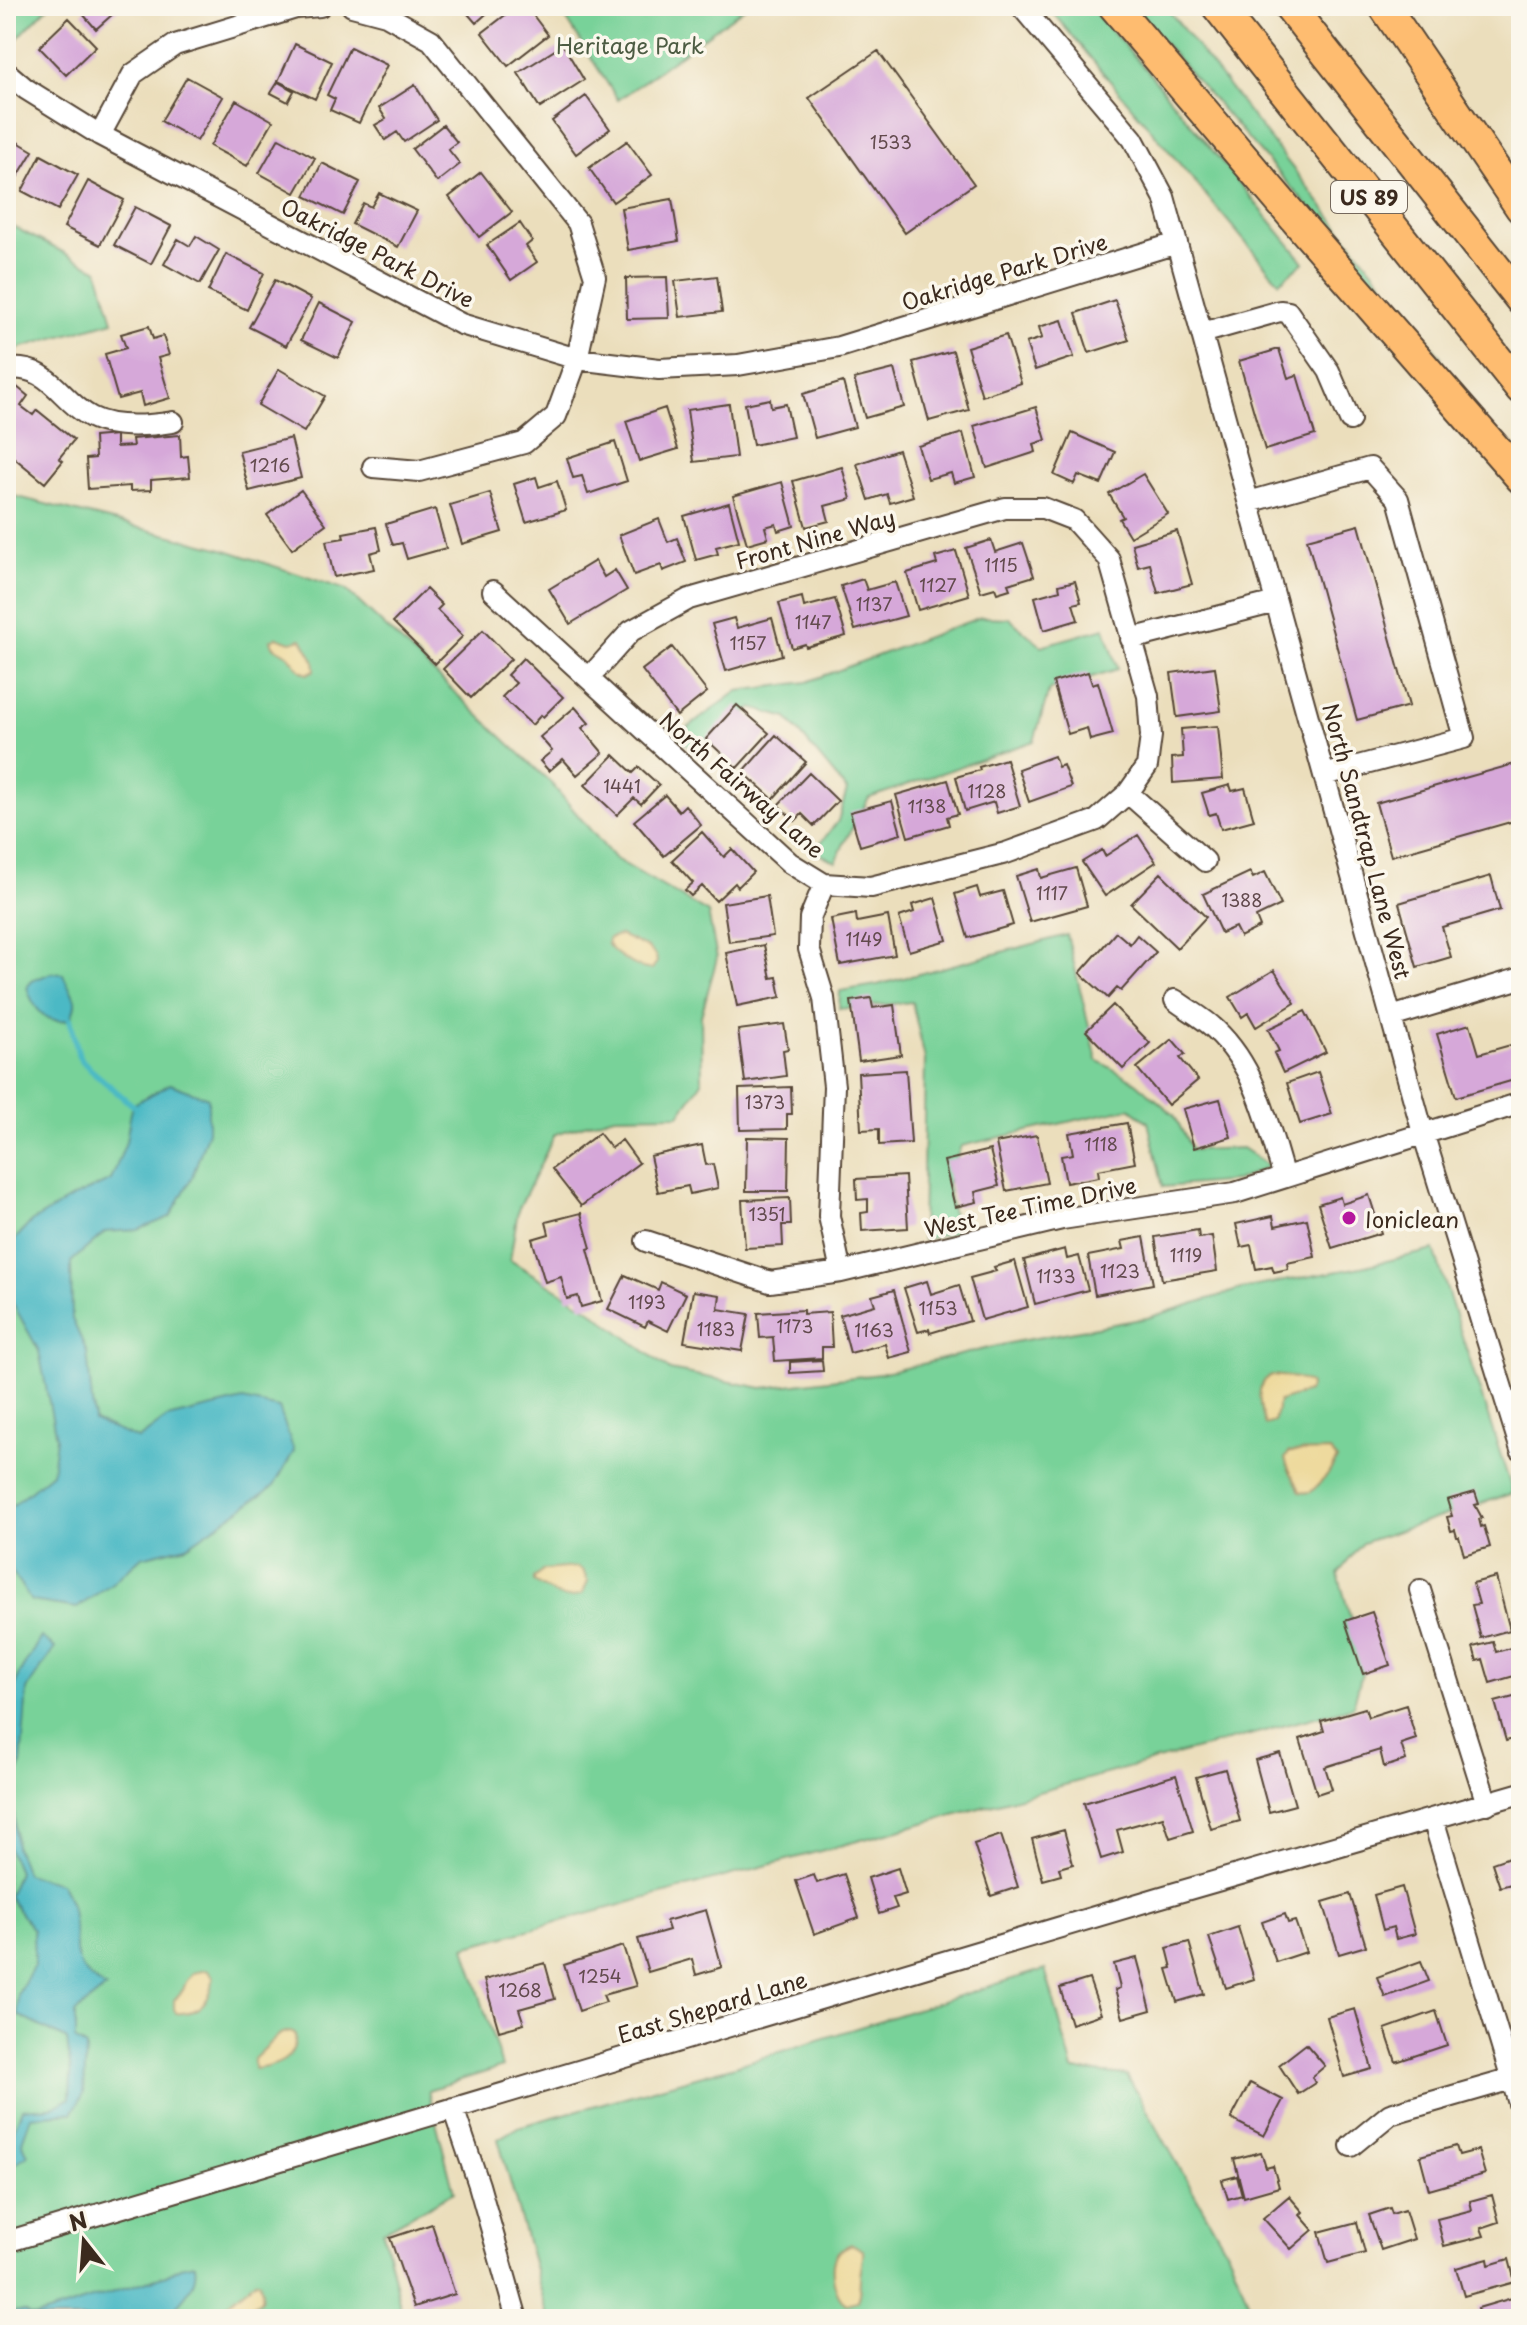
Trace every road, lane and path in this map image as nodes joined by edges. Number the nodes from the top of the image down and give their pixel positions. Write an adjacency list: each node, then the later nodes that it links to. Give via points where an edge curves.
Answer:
1 (320, 6): 11 (street, via 296,8 175,45 133,74)
2 (352, 6): 16 (street, via 386,15 431,40 578,223 595,277)
3 (1021, 6): 13 (street, North Sandtrap Lane West, via 1133,139 1164,197)
4 (1114, 6): 22 (highway)
5 (1217, 6): 18 (highway, US 89)
6 (1289, 6): 10 (highway, US 89)
7 (1307, 6): 10 (highway)
8 (1384, 6): 12 (highway)
9 (6, 72): 11 (street, Oakridge Park Drive)
10 (1354, 89): 14 (highway, US 89)
11 (100, 135): 16 (street, Oakridge Park Drive, via 461,324)
12 (1521, 208)
13 (1177, 243): 15 (street, North Sandtrap Lane West); 16 (street, Oakridge Park Drive, via 825,349 738,365 659,369)
14 (1521, 300)
15 (1202, 333): 19 (street, via 1288,312 1329,371); 23 (street, North Sandtrap Lane West)
16 (577, 359): 21 (street, via 556,416 524,443 419,471)
17 (6, 369): 20 (street, via 40,374 95,419 116,424)
18 (1521, 389)
19 (1350, 420)
20 (173, 422)
21 (373, 467)
22 (1521, 478)
23 (1249, 502): 25 (street, North Sandtrap Lane West); 28 (street, via 1370,468 1398,499 1464,738)
24 (493, 591): 27 (street)
25 (1276, 602): 26 (street); 28 (street, North Sandtrap Lane West)
26 (1131, 639): 27 (street, Front Nine Way, via 1109,559 1074,520 1043,508 1005,508 689,599 631,631); 29 (street, Front Nine Way, via 1148,696 1151,736 1147,766)
27 (589, 678): 31 (street, North Fairway Lane, via 790,863)
28 (1324, 775): 34 (street, North Sandtrap Lane West)
29 (1128, 793): 30 (street); 31 (street, Front Nine Way, via 1097,820 1006,853 871,887)
30 (1205, 861)
31 (824, 884): 39 (street, North Fairway Lane, via 810,918 809,949 824,998 834,1086 829,1216)
32 (1521, 978): 34 (street)
33 (1175, 1000): 37 (street, via 1215,1028 1238,1054 1258,1092)
34 (1391, 1017): 36 (street, North Sandtrap Lane West)
35 (1521, 1103): 36 (street, West Tee Time Drive)
36 (1423, 1133): 37 (street, West Tee Time Drive); 40 (street, North Sandtrap Lane West)
37 (1284, 1177): 39 (street, West Tee Time Drive, via 1235,1193 1062,1219)
38 (646, 1241): 39 (street, West Tee Time Drive, via 770,1282)
39 (841, 1272)
40 (1521, 1450)
41 (1420, 1590): 43 (street)
42 (1521, 1793): 43 (street, East Shepard Lane)
43 (1487, 1804): 44 (street, East Shepard Lane)
44 (1433, 1819): 45 (street); 46 (street, East Shepard Lane)
45 (1512, 2079): 47 (street); 48 (street, via 1390,2114)
46 (453, 2108): 49 (street, East Shepard Lane); 50 (street)
47 (1521, 2110)
48 (1351, 2146)
49 (6, 2242)
50 (517, 2319)

